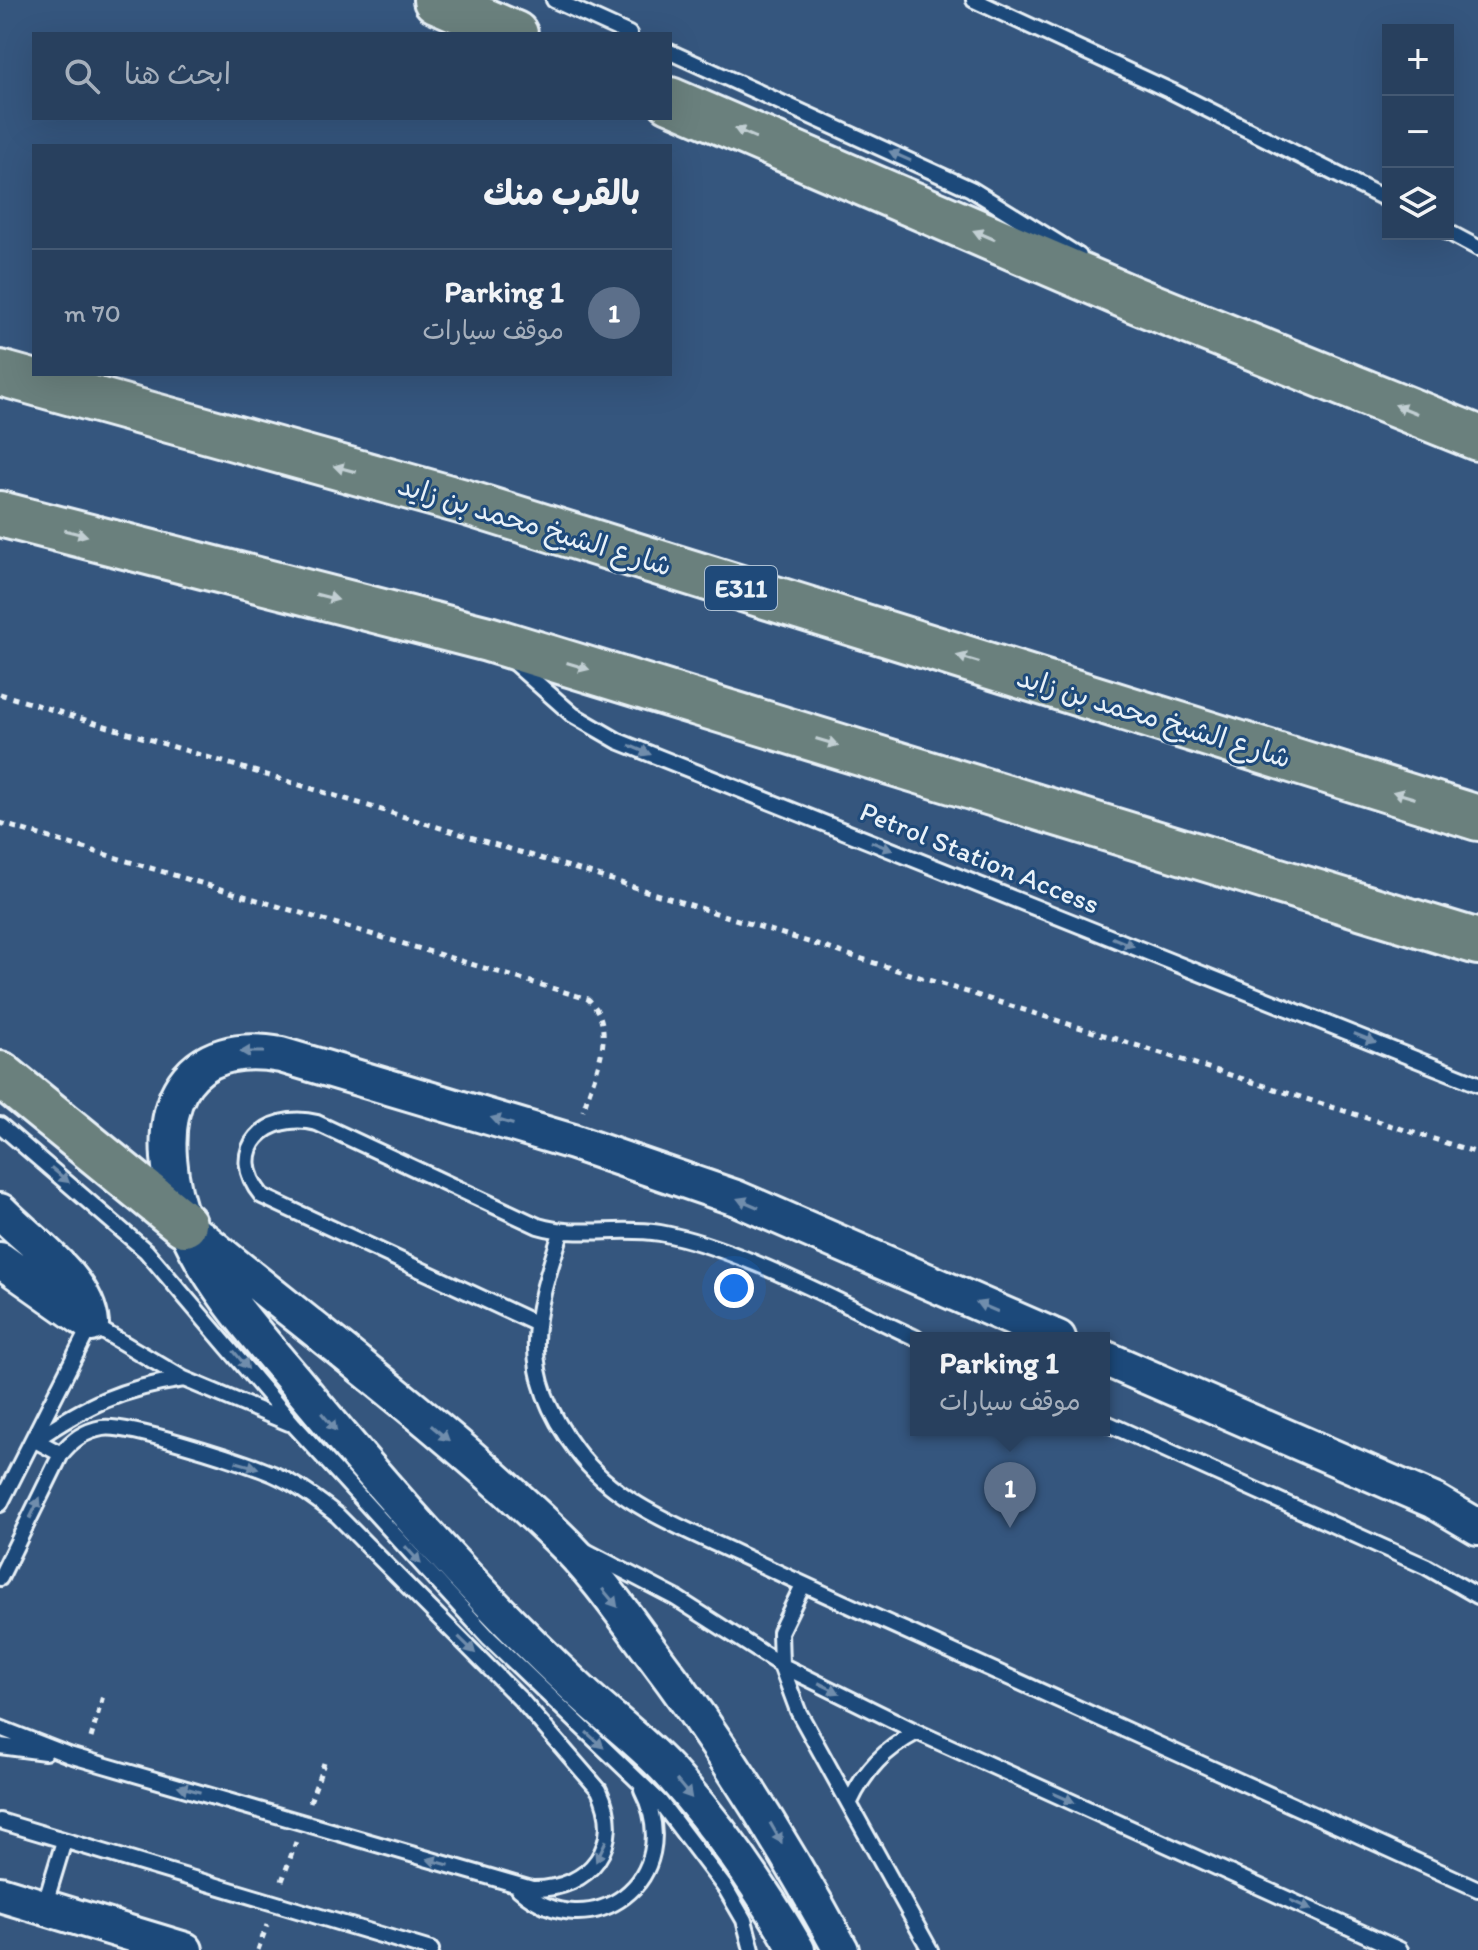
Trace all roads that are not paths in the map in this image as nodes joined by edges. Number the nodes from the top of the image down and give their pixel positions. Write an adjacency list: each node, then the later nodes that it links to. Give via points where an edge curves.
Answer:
1 (436, 0): 4 (highway)
2 (554, 0): 5 (lane)
3 (974, 0): 8 (lane)
4 (510, 32)
5 (625, 32)
6 (672, 53): 11 (lane, one-way to 6, via 1055,239 971,189)
7 (672, 101): 11 (highway, one-way to 7)
8 (1382, 197)
9 (1454, 235): 10 (lane)
10 (1478, 248)
11 (1133, 299): 13 (highway, one-way to 11)
12 (0, 373): 16 (highway, شارع الشيخ محمد بن زايد / E311, one-way to 12, via 464,502)
13 (1478, 438)
14 (0, 514): 15 (highway, one-way to 15)
15 (488, 639): 17 (highway, one-way to 17); 19 (lane, Petrol Station Access, one-way to 19, via 552,699 618,741)
16 (1478, 818)
17 (1476, 942)
18 (0, 1074): 22 (highway)
19 (1478, 1084)
20 (0, 1125): 31 (lane, one-way to 31, via 146,1251)
21 (0, 1211): 26 (street, via 77,1285 90,1309)
22 (184, 1224): 27 (street, one-way to 22, via 736,1198 573,1142 255,1050 229,1053 195,1073 172,1105 169,1156); 37 (street, one-way to 37); 57 (street, one-way to 57, via 244,1321 366,1465 581,1691 673,1776 749,1873)
23 (561, 1233): 25 (lane); 25 (lane, via 317,1123 287,1120 261,1133 251,1145 248,1172 262,1196); 28 (lane, via 659,1233 704,1245)
24 (0, 1260): 26 (street)
25 (535, 1323): 39 (lane, via 542,1385 562,1431 593,1471 632,1503)
26 (91, 1324): 30 (lane); 33 (lane)
27 (1044, 1332)
28 (910, 1335)
29 (1110, 1361): 36 (street, via 1434,1501)
30 (184, 1379): 31 (lane); 33 (lane, via 99,1400)
31 (294, 1425): 46 (lane, one-way to 46, via 515,1666)
32 (1110, 1425): 40 (lane, via 1427,1567)
33 (35, 1440): 34 (lane); 35 (lane)
34 (61, 1454): 38 (lane, one-way to 34); 50 (lane, one-way to 50, via 89,1432 117,1428 264,1470 337,1515 522,1701 594,1783 606,1805 607,1838 586,1873 549,1889)
35 (0, 1504)
36 (1478, 1527)
37 (559, 1538): 41 (lane, via 638,1576); 58 (street, one-way to 58, via 699,1714 757,1801)
38 (0, 1578)
39 (803, 1585): 41 (lane, via 780,1632); 51 (lane)
40 (1478, 1596)
41 (781, 1665): 43 (lane, one-way to 43); 47 (lane, via 798,1711)
42 (0, 1728): 45 (lane)
43 (917, 1732): 47 (lane, via 869,1768); 60 (lane, one-way to 60)
44 (0, 1746): 45 (lane)
45 (69, 1755): 50 (lane, one-way to 45)
46 (635, 1776): 50 (lane, via 651,1808 656,1844 644,1878 632,1892 601,1910 565,1912 536,1901); 56 (lane, via 726,1889 744,1920)
47 (850, 1802): 59 (lane)
48 (0, 1821): 49 (lane)
49 (64, 1841): 53 (lane); 55 (lane)
50 (513, 1884)
51 (1478, 1889)
52 (0, 1894): 53 (street)
53 (44, 1908): 54 (street)
54 (185, 1950)
55 (431, 1950)
56 (752, 1950)
57 (797, 1950)
58 (841, 1950)
59 (930, 1950)
60 (1400, 1950)

